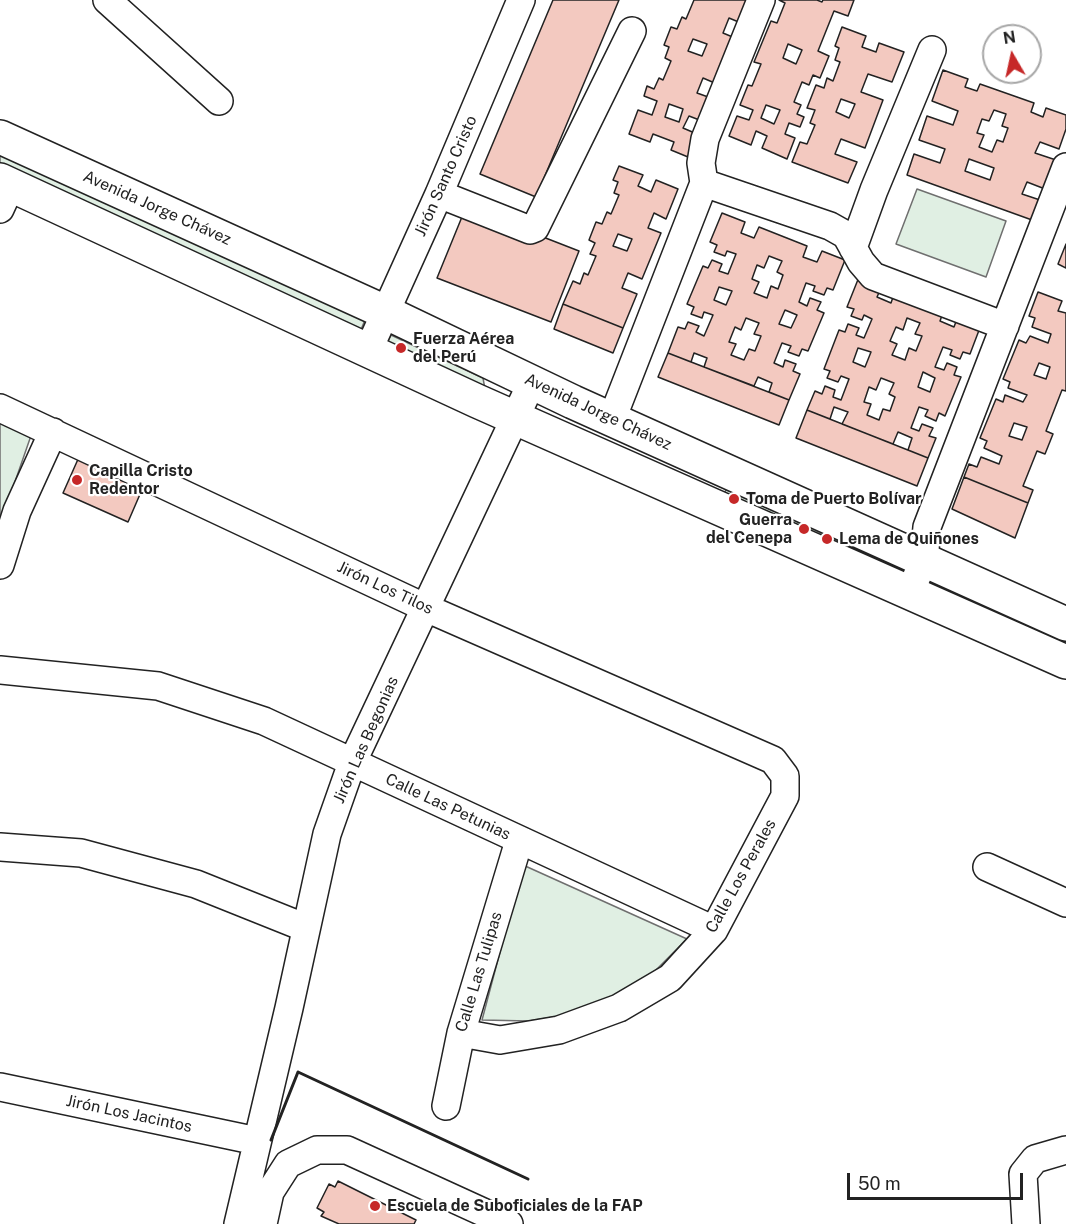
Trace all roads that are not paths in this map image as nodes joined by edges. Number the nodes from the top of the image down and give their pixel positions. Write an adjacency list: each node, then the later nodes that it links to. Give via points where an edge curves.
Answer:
1 (108, 0): 6 (street)
2 (521, 0): 11 (street, Jirón Santo Cristo)
3 (761, 0): 9 (street, via 705,139 701,164)
4 (633, 31): 11 (street, via 535,228 530,230)
5 (932, 51): 12 (street)
6 (219, 101)
7 (0, 137): 13 (main road, Avenida Jorge Chávez)
8 (1066, 167): 14 (street)
9 (704, 183): 12 (street, via 830,226 846,235); 19 (street)
10 (4, 191): 15 (main road)
11 (439, 194): 13 (street, Jirón Santo Cristo)
12 (853, 248): 14 (street, via 873,276)
13 (385, 312): 15 (street, Jirón Santo Cristo); 16 (main road, Avenida Jorge Chávez)
14 (1005, 326): 21 (street, via 927,527)
15 (368, 351): 18 (main road)
16 (532, 382): 18 (street, Jirón Las Begonias); 19 (main road, Avenida Jorge Chávez)
17 (0, 408): 20 (street, Jirón Los Tilos)
18 (515, 418): 23 (main road); 24 (street, Jirón Las Begonias)
19 (612, 419): 21 (main road, Avenida Jorge Chávez)
20 (53, 432): 22 (street, via 17,511); 24 (street, Jirón Los Tilos)
21 (924, 560): 23 (street); 25 (main road, Avenida Jorge Chávez)
22 (0, 565)
23 (910, 592): 26 (main road)
24 (426, 608): 28 (street, Jirón Los Tilos); 29 (street, Jirón Las Begonias)
25 (1066, 624)
26 (1066, 662)
27 (0, 670): 29 (street, Calle Las Petunias, via 158,686 264,721)
28 (773, 760): 35 (street, Calle Los Perales, via 785,776 785,796)
29 (352, 763): 30 (street, Calle Las Petunias); 34 (street, Jirón Las Begonias, via 327,834)
30 (519, 841): 35 (street, Calle Las Petunias); 36 (street, Calle Las Tulipas)
31 (0, 847): 34 (street, via 81,853 196,884)
32 (987, 867): 33 (street)
33 (1066, 903)
34 (306, 928): 39 (street, Jirón Las Begonias)
35 (714, 930): 36 (street, Calle Los Perales, via 670,978 619,1008 559,1030 500,1040)
36 (461, 1034): 38 (street, Calle Las Tulipas)
37 (0, 1087): 39 (street, Jirón Los Jacintos)
38 (446, 1106)
39 (257, 1140): 41 (street, Jirón Las Begonias)
40 (1066, 1150): 44 (street, via 1035,1159 1023,1174)
41 (238, 1224)
42 (263, 1224): 43 (street, via 270,1192 288,1164 317,1150 347,1150)
43 (509, 1224)
44 (1026, 1224)

